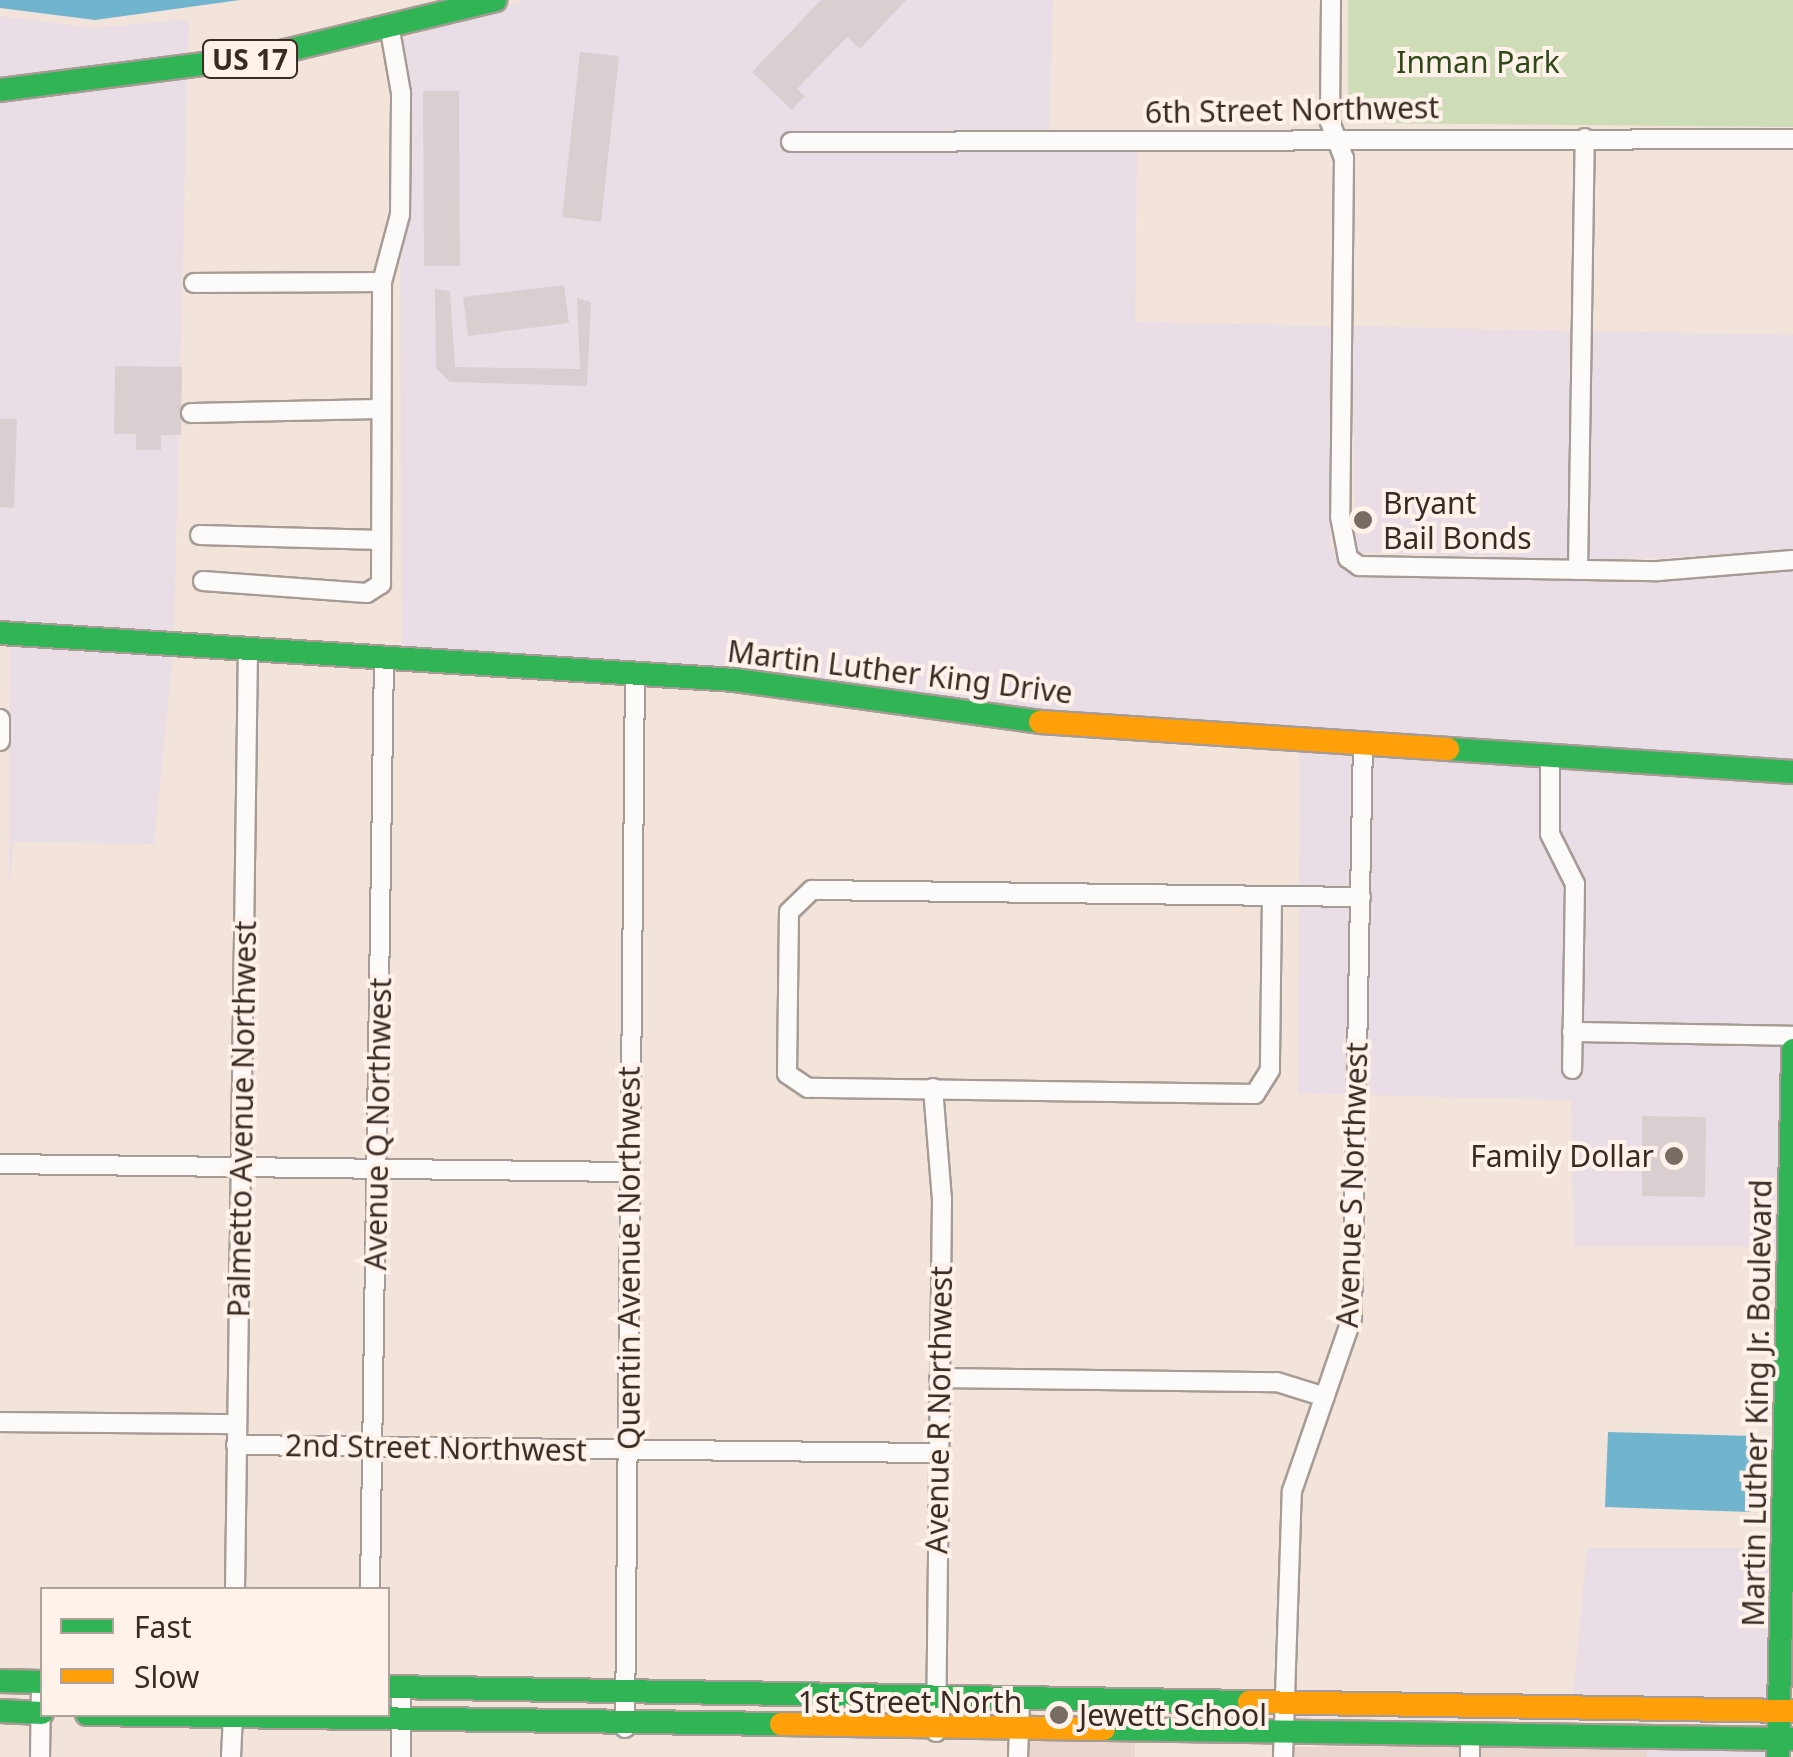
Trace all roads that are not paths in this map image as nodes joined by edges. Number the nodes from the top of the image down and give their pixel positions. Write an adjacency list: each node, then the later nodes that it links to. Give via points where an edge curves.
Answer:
1 (495, 0): 3 (main road, US 17)
2 (1330, 0): 7 (street)
3 (390, 30): 4 (main road, US 17, via 184,70); 9 (street, via 401,93 400,215)
4 (0, 90)
5 (1584, 138): 6 (street, 6th Street Northwest); 7 (street, 6th Street Northwest); 16 (street)
6 (1793, 139)
7 (1337, 140): 8 (street, 6th Street Northwest); 16 (street, via 1340,530 1348,558 1359,566)
8 (791, 142)
9 (382, 282): 10 (street); 11 (street)
10 (194, 283)
11 (381, 409): 12 (street); 14 (street)
12 (191, 413)
13 (200, 535): 14 (street)
14 (381, 540): 17 (street, via 381,584 367,593)
15 (1793, 560): 16 (street)
16 (1578, 570)
17 (203, 581)
18 (0, 633): 19 (main road, Martin Luther King Drive)
19 (248, 648): 20 (main road, Martin Luther King Drive); 35 (street, Palmetto Avenue Northwest)
20 (384, 658): 21 (main road, Martin Luther King Drive); 36 (street, Avenue Q Northwest)
21 (635, 673): 24 (main road, Martin Luther King Drive, via 804,685 1048,723); 37 (street, Quentin Avenue Northwest)
22 (0, 720): 23 (street)
23 (0, 740)
24 (1363, 742): 25 (main road, Martin Luther King Drive); 28 (street, Avenue S Northwest)
25 (1550, 757): 26 (main road, Martin Luther King Drive); 29 (street, via 1550,834 1575,884)
26 (1793, 772)
27 (1272, 896): 28 (street); 33 (street, via 1270,1070 1258,1091); 33 (street, via 812,890 797,898 788,939 791,1079 808,1088)
28 (1360, 897): 39 (street, Avenue S Northwest, via 1352,1318)
29 (1572, 1032): 30 (street); 32 (street)
30 (1793, 1036)
31 (1793, 1050): 55 (main road, Martin Luther King Jr. Boulevard)
32 (1572, 1069)
33 (934, 1088): 38 (street, Avenue R Northwest)
34 (0, 1164): 35 (street)
35 (242, 1167): 36 (street); 41 (street, Palmetto Avenue Northwest)
36 (377, 1168): 37 (street); 43 (street, Avenue Q Northwest)
37 (628, 1172): 44 (street, Quentin Avenue Northwest)
38 (939, 1378): 39 (street, via 1277,1382); 45 (street, Avenue R Northwest)
39 (1325, 1397): 54 (street, Avenue S Northwest, via 1292,1491)
40 (0, 1422): 41 (street)
41 (236, 1424): 42 (street, Palmetto Avenue Northwest)
42 (236, 1445): 43 (street, 2nd Street Northwest); 46 (street, Palmetto Avenue Northwest)
43 (373, 1446): 44 (street, 2nd Street Northwest); 47 (street, Avenue Q Northwest)
44 (628, 1452): 45 (street, 2nd Street Northwest); 51 (street, Quentin Avenue Northwest)
45 (936, 1454): 52 (street, Avenue R Northwest)
46 (234, 1587)
47 (370, 1587)
48 (0, 1681): 49 (main road)
49 (40, 1682)
50 (394, 1687): 51 (main road, 1st Street North); 61 (street)
51 (627, 1693): 52 (main road, 1st Street North); 62 (street, Quentin Avenue Northwest)
52 (936, 1697): 53 (main road, 1st Street North); 63 (street, Avenue R Northwest)
53 (1020, 1699): 54 (main road, 1st Street North); 64 (street)
54 (1285, 1704): 55 (main road, 1st Street North); 66 (street, Avenue S Northwest)
55 (1786, 1710): 65 (main road, Martin Luther King Jr. Boulevard)
56 (0, 1711): 57 (main road)
57 (40, 1713)
58 (41, 1717): 68 (street)
59 (232, 1717): 60 (main road, 1st Street North); 69 (street)
60 (367, 1719): 61 (main road, 1st Street North)
61 (401, 1724): 62 (main road, 1st Street North); 70 (street)
62 (625, 1728): 63 (main road, 1st Street North)
63 (936, 1732): 64 (main road, 1st Street North)
64 (1019, 1732): 66 (main road, 1st Street North); 71 (street)
65 (1783, 1745): 67 (main road, 1st Street North)
66 (1283, 1747): 67 (main road, 1st Street North)
67 (1470, 1747)
68 (40, 1757)
69 (232, 1757)
70 (400, 1757)
71 (1018, 1757)

